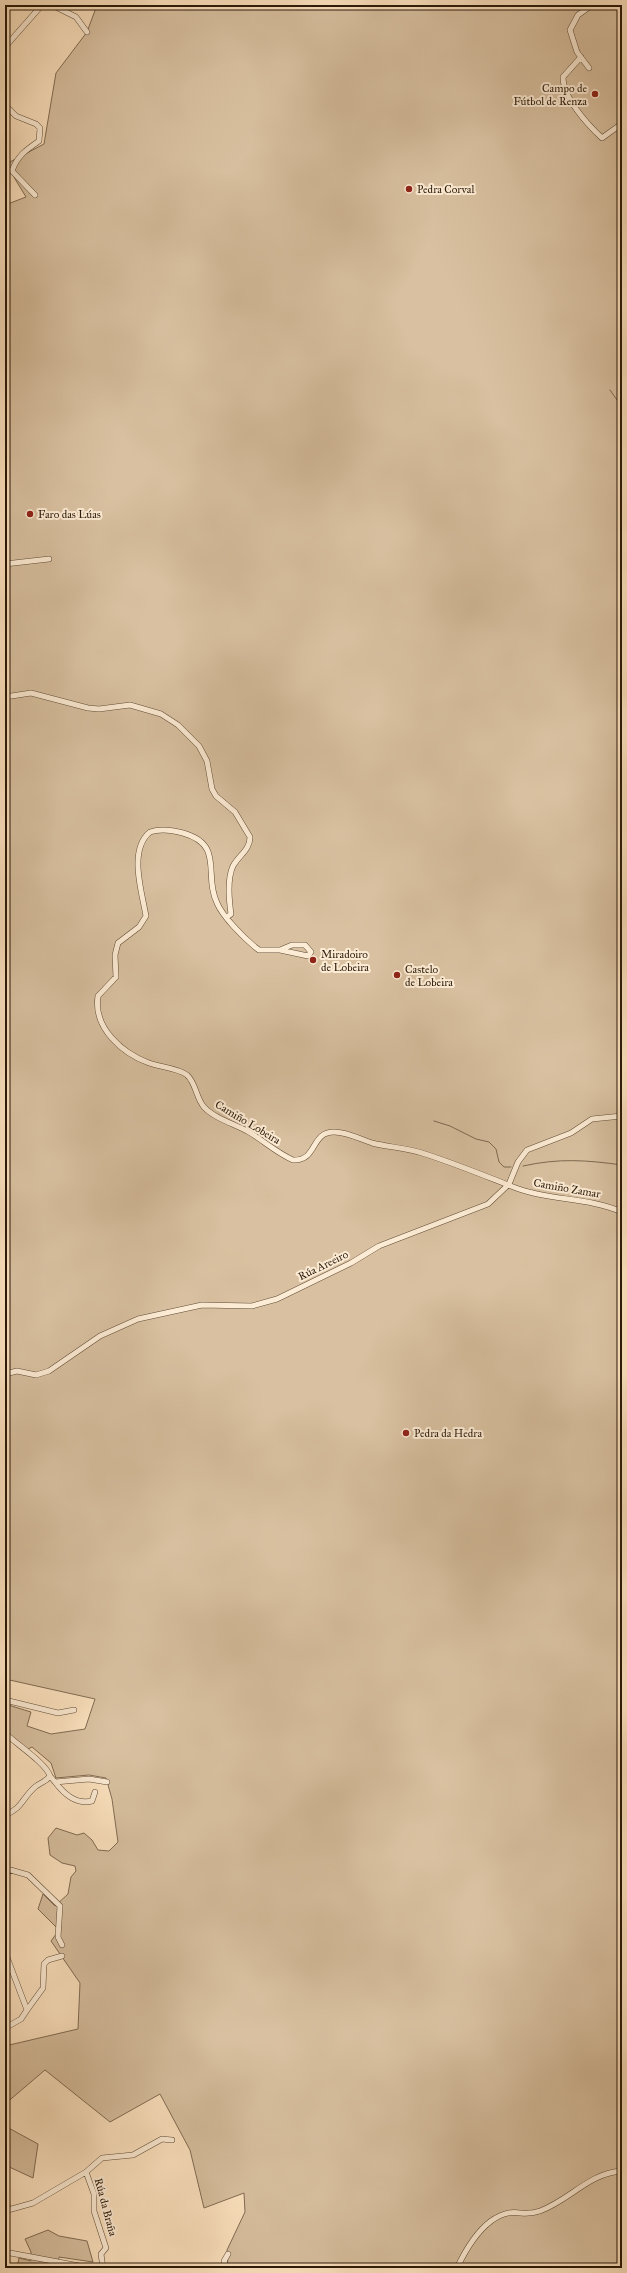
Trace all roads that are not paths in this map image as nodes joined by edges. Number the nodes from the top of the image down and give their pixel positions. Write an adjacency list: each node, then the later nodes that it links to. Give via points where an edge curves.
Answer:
1 (52, 5): 4 (street, via 76,17)
2 (592, 5): 6 (street, via 578,15 570,30)
3 (39, 6): 5 (street)
4 (86, 32)
5 (5, 47)
6 (581, 57): 7 (street); 9 (street, via 563,78 567,94 589,126 602,138 620,125)
7 (589, 68)
8 (5, 106): 11 (street, via 16,116 36,124 40,132 39,140 22,152)
9 (622, 127)
10 (5, 169): 11 (street)
11 (12, 171): 12 (street)
12 (35, 195)
13 (49, 559): 14 (street)
14 (5, 564)
15 (5, 697): 16 (street, via 31,693 99,709 130,705 161,714 178,725 199,746 207,761 212,789 216,796 235,812 250,837 247,849 231,872 230,914)
16 (227, 917): 17 (street, Camiño Lobeira, via 254,947); 19 (street, Camiño Lobeira, via 216,902 209,854 204,843 191,835 167,830 156,830 145,836 138,853 140,893 146,916 139,927 118,943 116,977 102,991 97,1001 101,1021 118,1046 149,1063 186,1074 200,1102 207,1110 293,1160 308,1157 319,1137 340,1132 373,1143 422,1153)
17 (280, 950): 17 (street, Camiño Lobeira, via 300,944 305,945 310,952 308,956)
18 (622, 1116): 19 (street, Rúa Areeiro, via 592,1119 571,1133 527,1150 522,1155)
19 (509, 1184): 20 (street, Camiño Zamar, via 543,1194 608,1205); 21 (street, Rúa Areeiro, via 488,1204 379,1246 351,1263 277,1299 252,1306 202,1305 138,1319 100,1336 49,1371 36,1375 18,1371)
20 (622, 1212)
21 (5, 1374)
22 (5, 1700): 23 (street, via 58,1713)
23 (74, 1710)
24 (5, 1733): 25 (street, via 42,1763 49,1770)
25 (50, 1776): 26 (street); 29 (street, via 48,1780 35,1787 15,1812)
26 (55, 1782): 27 (street, via 90,1779); 28 (street, via 60,1789 78,1802 92,1801)
27 (107, 1782)
28 (95, 1792)
29 (5, 1815)
30 (5, 1857): 31 (street)
31 (7, 1869): 32 (street); 33 (street, via 28,1875 60,1906 58,1937)
32 (5, 1934)
33 (62, 1945)
34 (5, 1952): 36 (street)
35 (62, 1956): 36 (street, via 48,1960 44,1964 43,1988)
36 (27, 2010): 37 (street, via 21,2019)
37 (5, 2028)
38 (172, 2140): 40 (street, Rúa da Braña, via 162,2139 133,2155 102,2158)
39 (622, 2171): 49 (street, via 598,2176 563,2200 538,2211 508,2212 496,2218 476,2235)
40 (86, 2172): 42 (street, via 33,2203); 47 (street, Rúa da Braña, via 94,2194 94,2211 106,2248 101,2254)
41 (5, 2190): 42 (street)
42 (7, 2211)
43 (5, 2252): 45 (street)
44 (228, 2254): 48 (street, via 224,2261)
45 (60, 2265): 46 (street)
46 (90, 2268)
47 (103, 2268)
48 (227, 2268)
49 (457, 2268)

